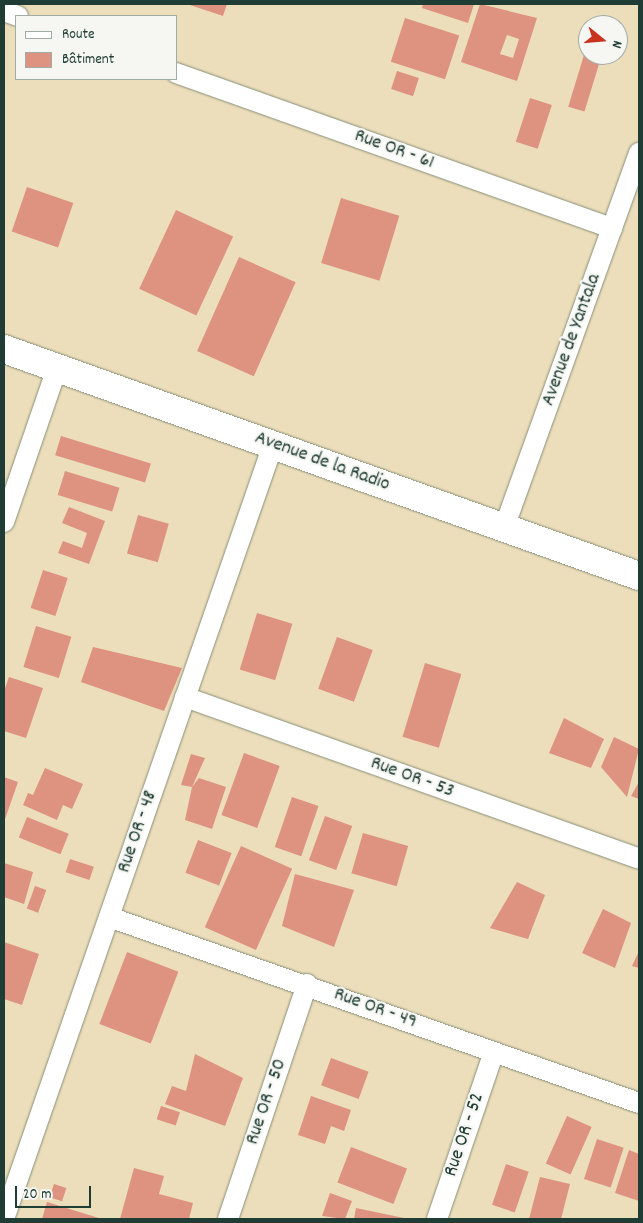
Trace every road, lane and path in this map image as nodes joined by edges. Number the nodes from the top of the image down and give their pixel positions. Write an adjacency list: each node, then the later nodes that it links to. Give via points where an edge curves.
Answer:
1 (178, 74): 4 (street, Rue OR - 61)
2 (639, 153): 3 (street, Avenue de Yantala)
3 (632, 195): 4 (street, Avenue de Yantala)
4 (612, 228): 9 (street, Avenue de Yantala)
5 (4, 349): 6 (street, Avenue de la Radio)
6 (57, 368): 7 (street, Avenue de la Radio); 8 (street)
7 (273, 445): 9 (street, Avenue de la Radio); 11 (street, Rue OR - 48)
8 (4, 522)
9 (504, 528): 10 (street, Avenue de la Radio)
10 (639, 576)
11 (185, 696): 12 (street, Rue OR - 53); 13 (street, Rue OR - 48)
12 (639, 859)
13 (109, 917): 14 (street, Rue OR - 49); 17 (street, Rue OR - 48)
14 (307, 984): 15 (street, Rue OR - 49); 18 (street, Rue OR - 50)
15 (494, 1052): 16 (street, Rue OR - 49); 19 (street, Rue OR - 52)
16 (639, 1103)
17 (4, 1219)
18 (228, 1219)
19 (437, 1219)

